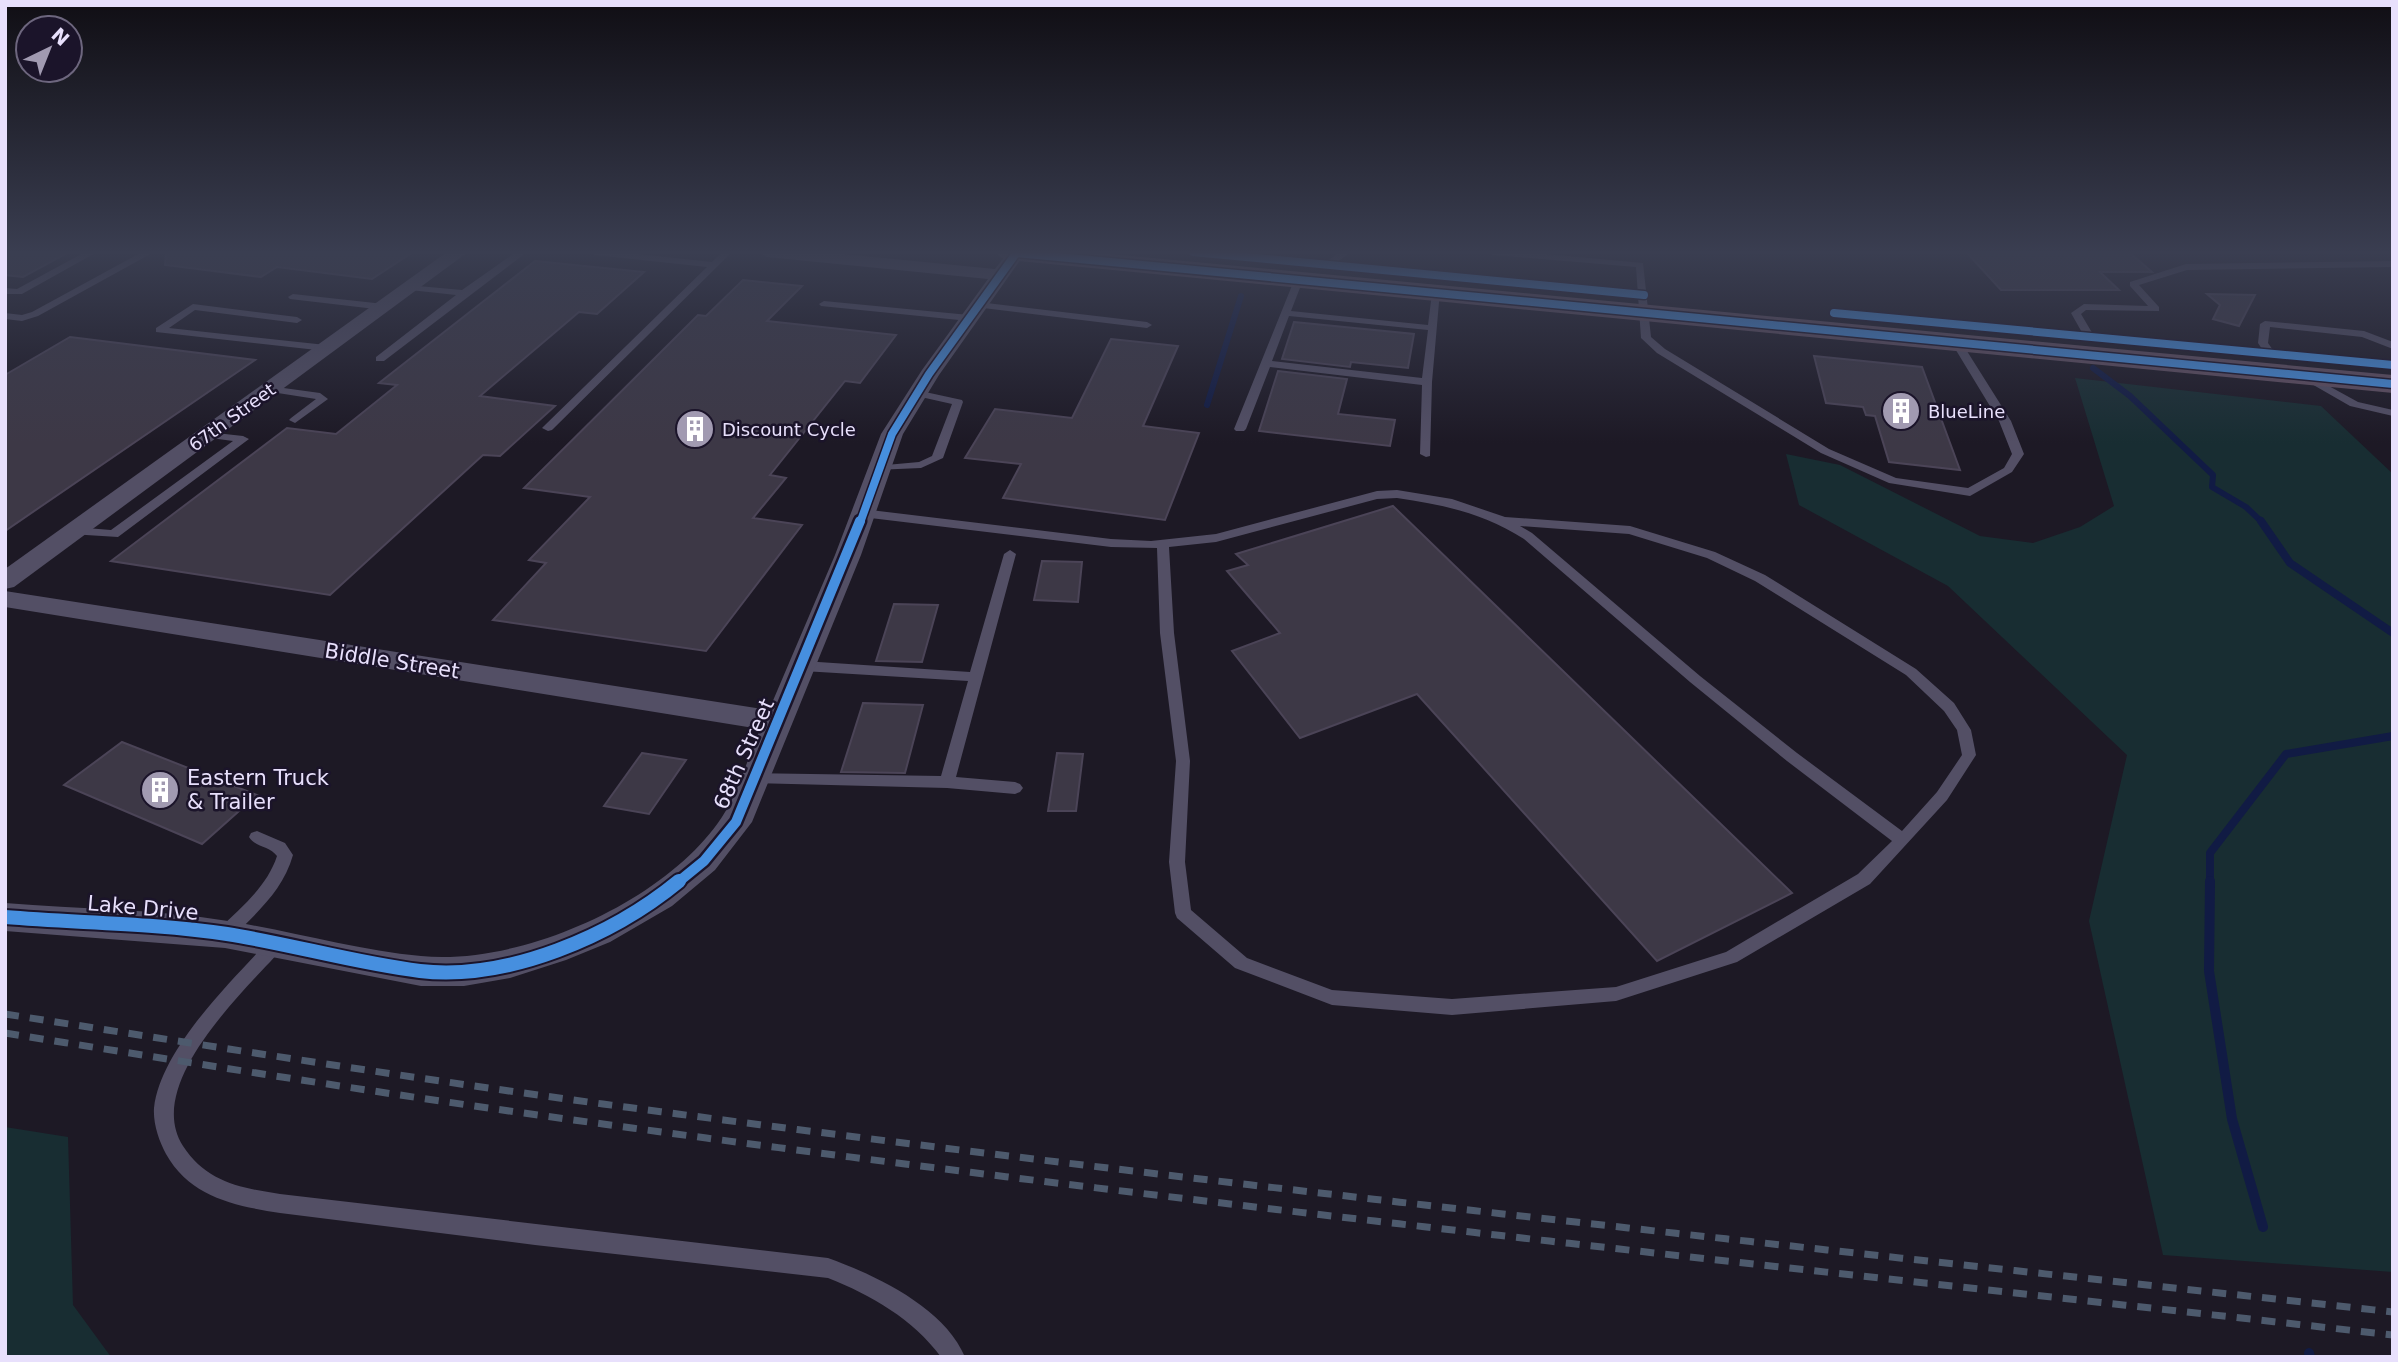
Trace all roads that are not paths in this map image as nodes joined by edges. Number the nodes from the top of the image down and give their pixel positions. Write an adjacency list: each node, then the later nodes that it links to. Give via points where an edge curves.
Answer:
1 (5, 316): 2 (lane)
2 (30, 316)
3 (181, 316): 20 (lane, via 160,330)
4 (261, 316): 20 (lane, via 297,320)
5 (372, 316): 23 (street, 67th Street)
6 (435, 316): 25 (lane)
7 (663, 316): 35 (lane)
8 (971, 316): 32 (street, 68th Street)
9 (1018, 316): 17 (lane)
10 (1284, 316): 26 (lane)
11 (1310, 316): 18 (lane)
12 (1434, 316): 18 (lane)
13 (1646, 316): 21 (lane, via 1647,338 1661,351 1825,451 1893,481 1970,492 2008,470 2018,454 2005,421)
14 (1740, 316): 21 (highway)
15 (1805, 316): 19 (highway)
16 (2077, 316): 19 (lane)
17 (1147, 326)
18 (1433, 328): 29 (lane)
19 (2089, 336): 24 (highway)
20 (266, 342): 23 (lane)
21 (1956, 342): 28 (highway)
22 (2393, 346): 24 (lane, via 2364,334 2265,324 2263,342)
23 (326, 348): 31 (street, 67th Street)
24 (2270, 353): 27 (highway)
25 (380, 359)
26 (1266, 363): 29 (lane); 36 (lane)
27 (2393, 365)
28 (2305, 376): 30 (highway); 33 (lane, via 2354,404)
29 (1427, 382): 38 (lane)
30 (2393, 384)
31 (270, 389): 34 (lane, via 323,399); 37 (street, 67th Street)
32 (916, 393): 39 (street, 68th Street); 39 (lane, via 958,402 937,458 921,465)
33 (2393, 413)
34 (295, 420)
35 (548, 428)
36 (1240, 429)
37 (207, 435): 42 (street, 67th Street); 42 (lane, via 243,439 114,534)
38 (1426, 454)
39 (878, 468): 40 (street, 68th Street)
40 (862, 513): 43 (lane, via 1111,543); 47 (street, 68th Street)
41 (1504, 521): 43 (lane, via 1419,495 1377,495 1216,538); 54 (lane, via 1528,536 1791,757); 54 (lane, via 1630,530 1711,555 1760,578 1911,672 1949,708 1964,730 1969,755 1942,796)
42 (74, 531): 45 (street, 67th Street)
43 (1163, 544): 54 (lane, via 1167,633 1183,761 1177,862 1184,912 1241,963 1332,997 1452,1007 1616,994 1731,957 1864,879)
44 (1010, 554): 48 (lane)
45 (5, 581)
46 (5, 599): 49 (street, Biddle Street)
47 (803, 666): 48 (lane); 49 (street, 68th Street)
48 (975, 677): 51 (lane)
49 (779, 722): 50 (street, 68th Street)
50 (754, 779): 51 (lane); 57 (street, 68th Street, via 736,822 704,861 648,905 554,950 475,970 421,971)
51 (947, 782): 52 (lane)
52 (1015, 788)
53 (257, 837): 56 (lane, via 279,847 285,855 283,867)
54 (1903, 840)
55 (5, 917): 56 (street, Lake Drive)
56 (225, 934): 57 (street, Lake Drive)
57 (277, 943): 58 (lane, via 191,1044 170,1081 166,1132 177,1155 203,1182 251,1198 372,1215 828,1268 862,1279 900,1303)
58 (954, 1357)

